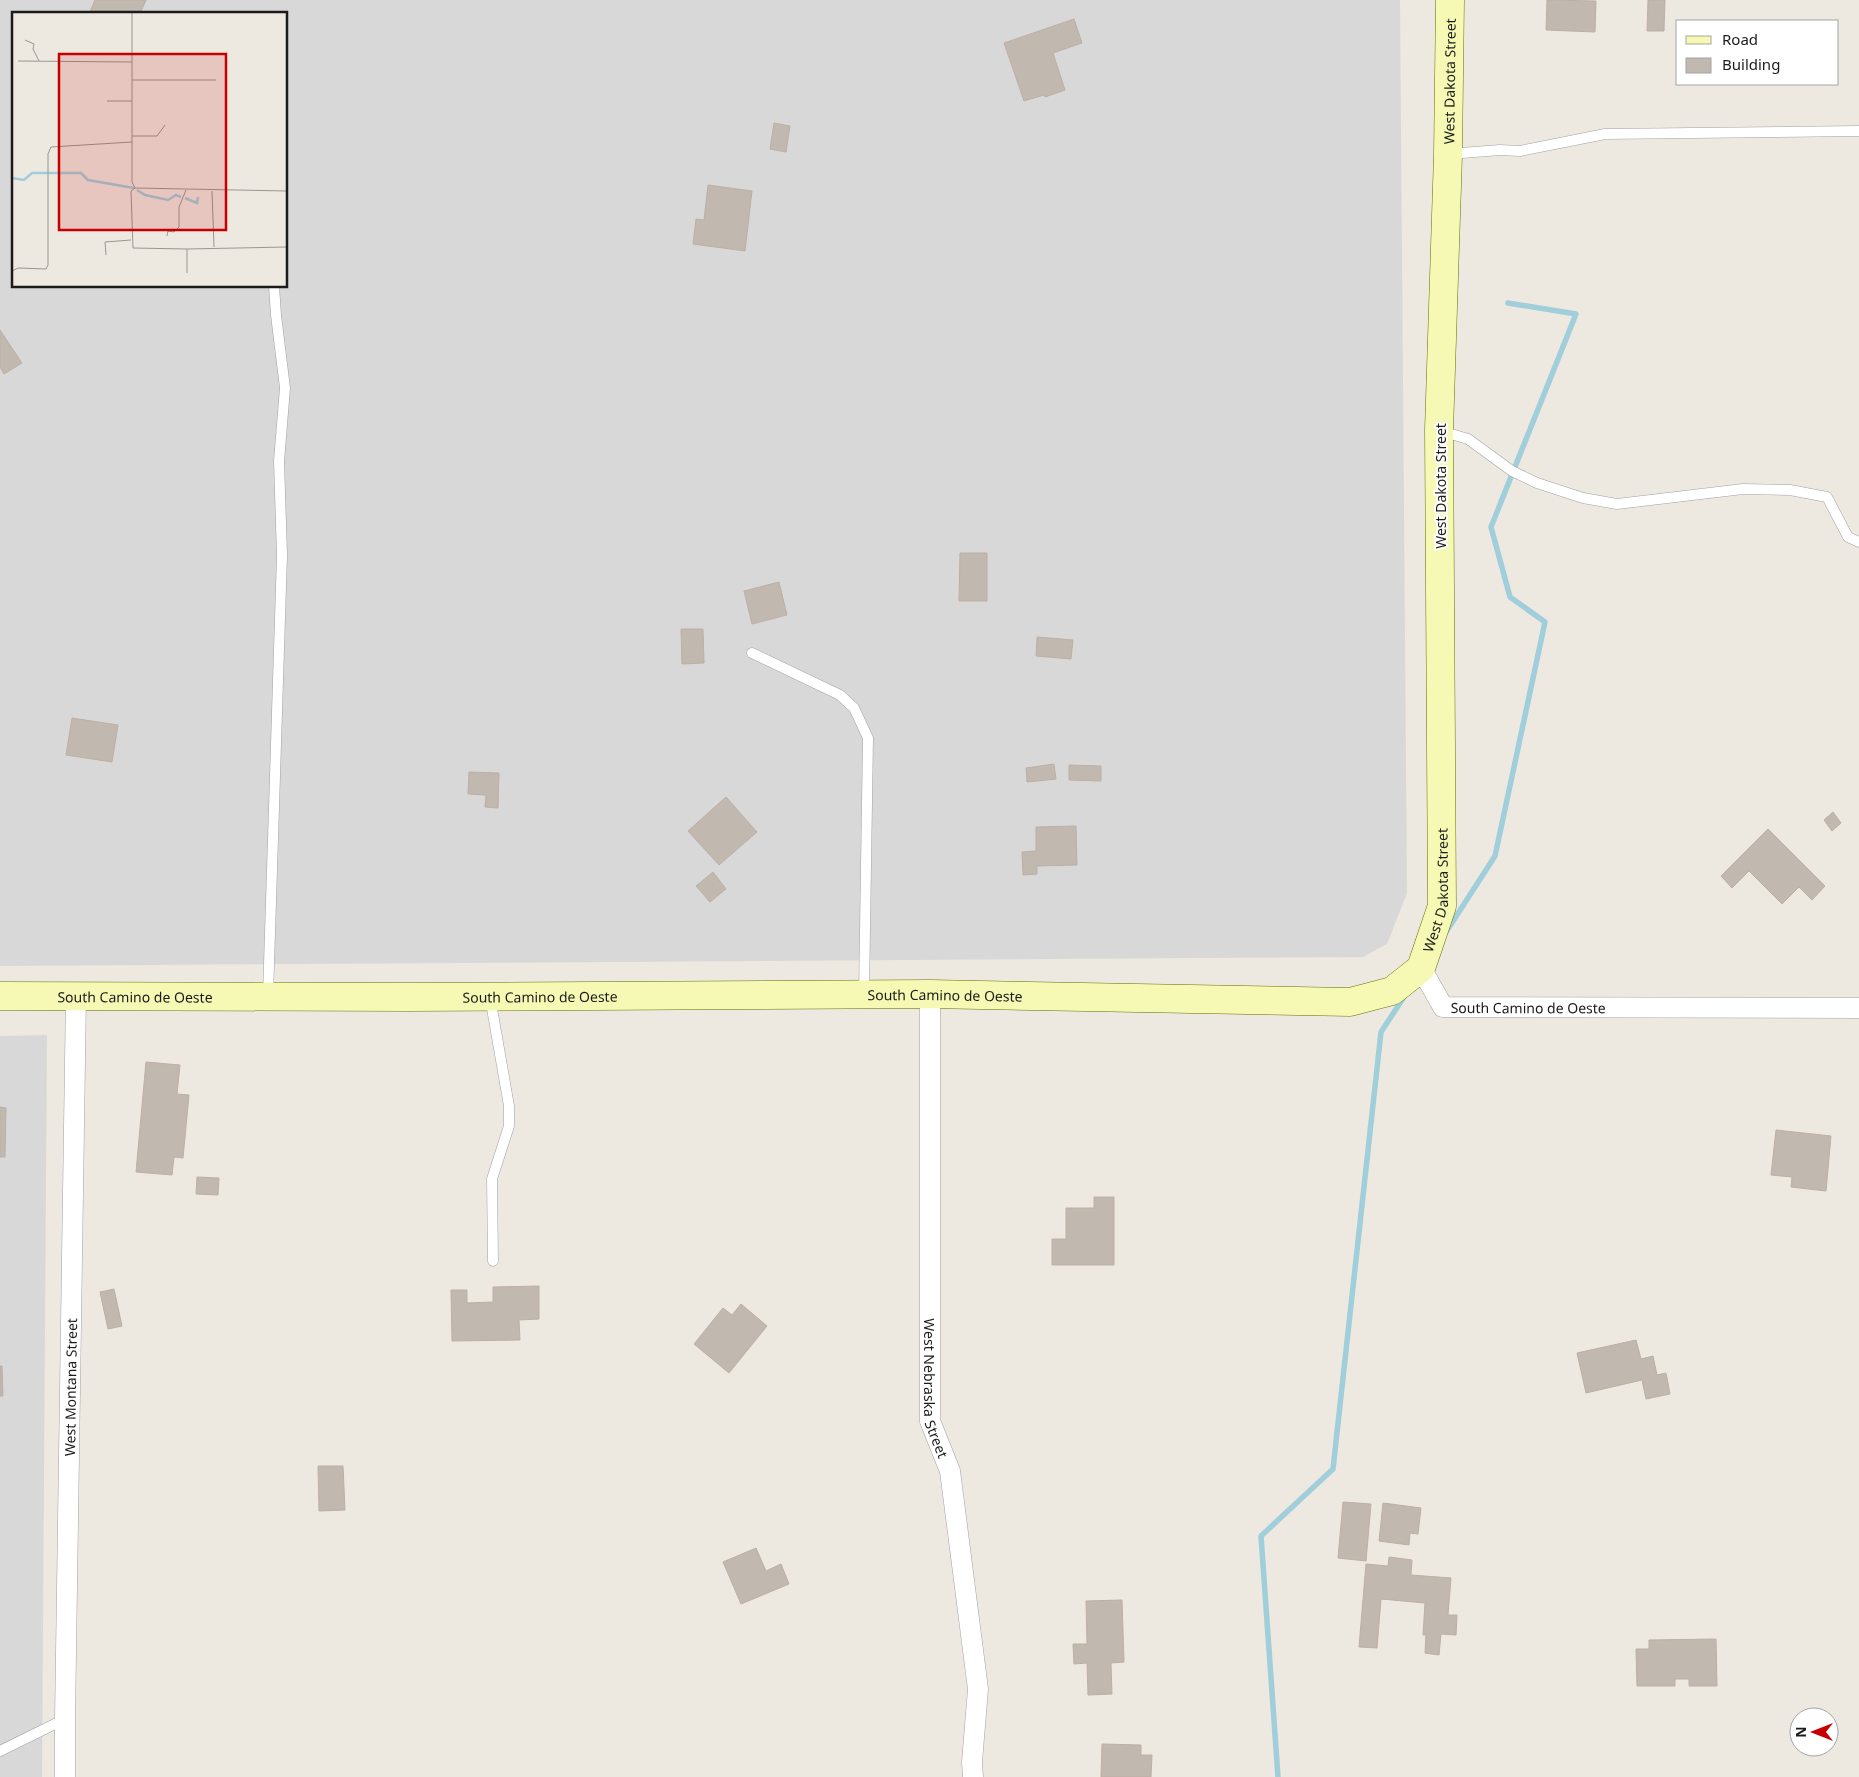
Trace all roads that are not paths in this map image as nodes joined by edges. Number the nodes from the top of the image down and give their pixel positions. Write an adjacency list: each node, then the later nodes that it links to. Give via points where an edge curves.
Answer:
1 (1450, 0): 3 (street, West Dakota Street)
2 (1859, 131): 3 (lane, via 1605,134 1520,151)
3 (1448, 154): 5 (street, West Dakota Street)
4 (274, 288): 14 (lane, via 285,388 279,461 282,555)
5 (1439, 430): 6 (lane, via 1468,439 1512,471 1537,483 1583,498 1617,504 1743,489 1790,490 1827,497 1848,537); 8 (street, West Dakota Street, via 1442,906)
6 (1859, 542)
7 (752, 653): 9 (lane, via 840,695 854,708 868,738)
8 (1421, 968): 10 (street, South Camino de Oeste, via 1392,991 1350,1002); 15 (street, South Camino de Oeste, via 1443,1007)
9 (864, 994): 10 (street, South Camino de Oeste); 13 (street, South Camino de Oeste)
10 (930, 994): 20 (street, West Nebraska Street, via 930,1421 950,1471 978,1690)
11 (0, 996): 12 (street, South Camino de Oeste)
12 (76, 996): 14 (street, South Camino de Oeste); 17 (street, West Montana Street)
13 (490, 996): 14 (street, South Camino de Oeste); 16 (lane, via 509,1106 509,1126 492,1179)
14 (268, 997)
15 (1859, 1008)
16 (493, 1261)
17 (64, 1719): 18 (lane); 19 (street, West Montana Street)
18 (0, 1752)
19 (66, 1777)
20 (973, 1777)

